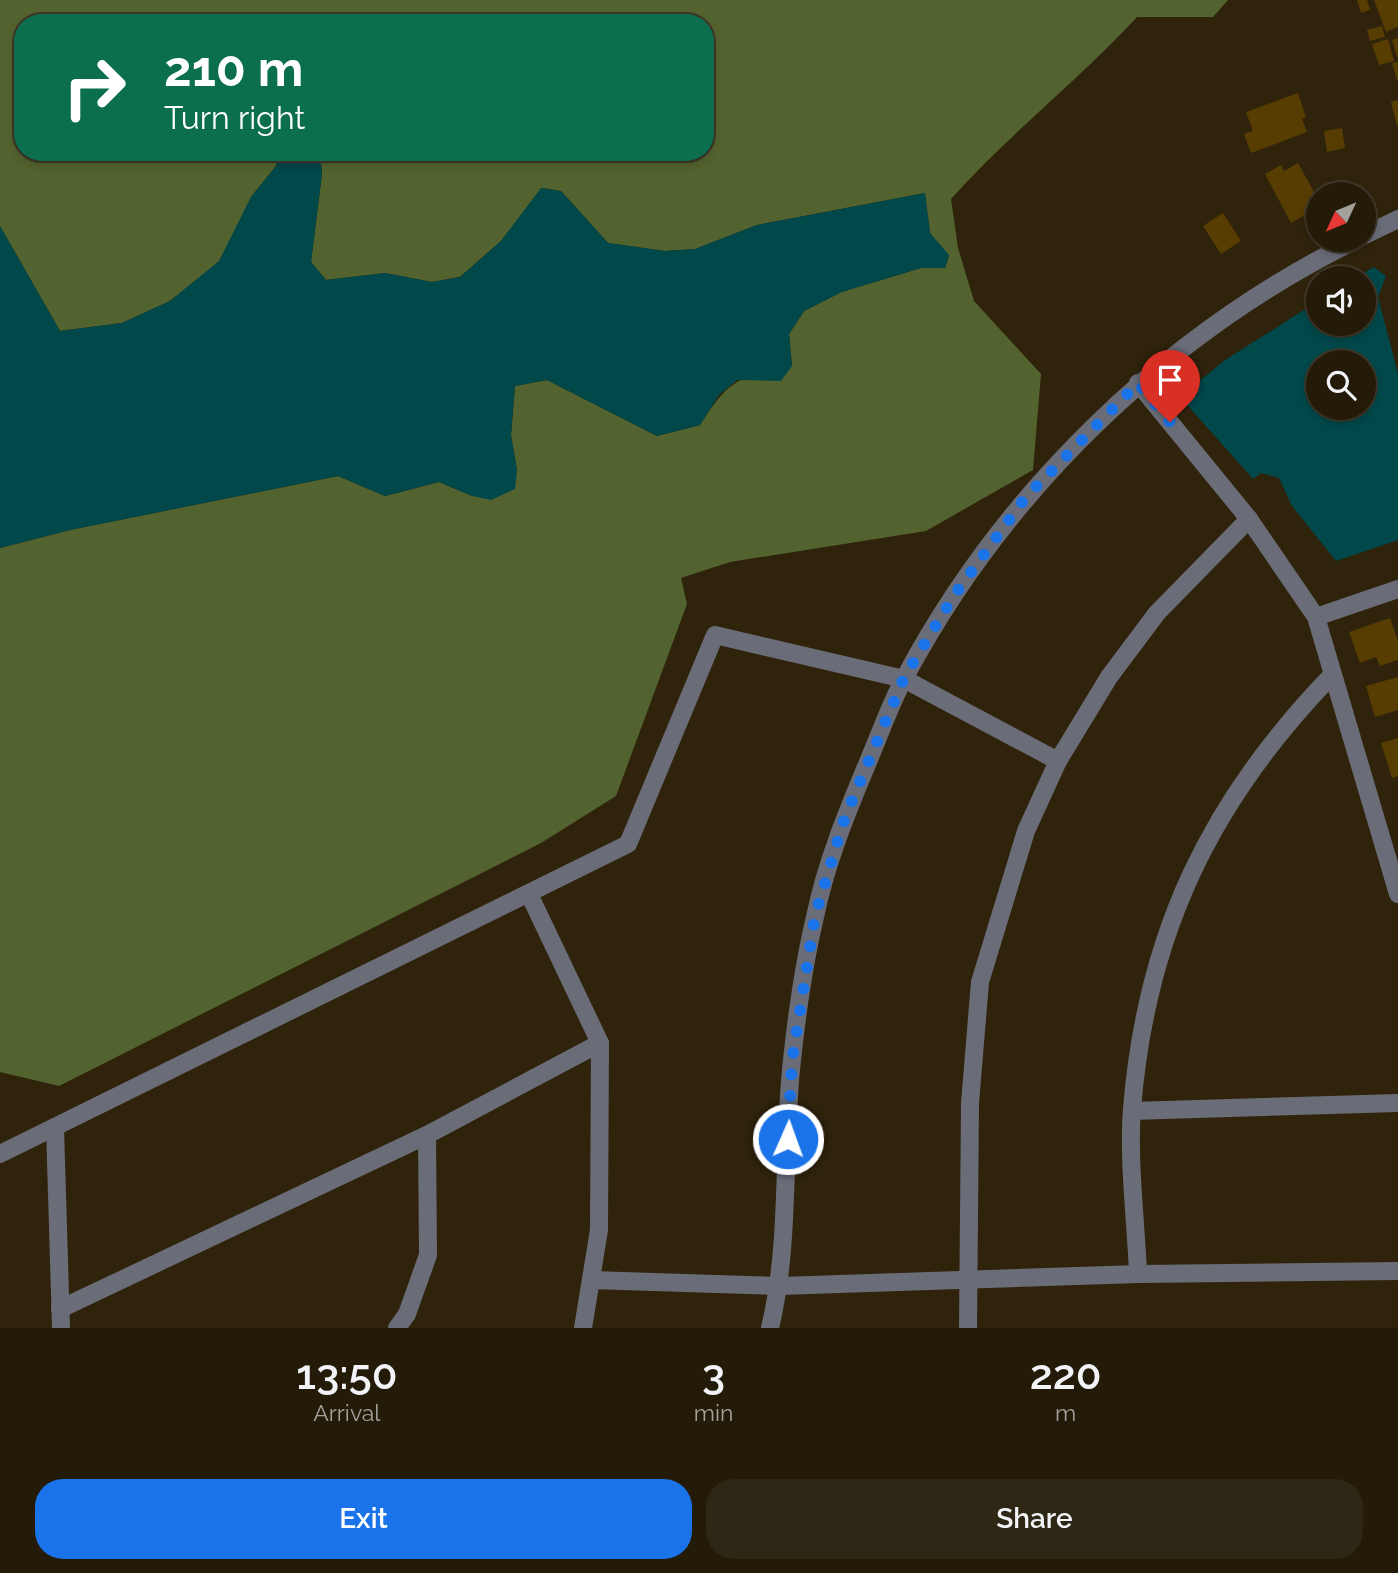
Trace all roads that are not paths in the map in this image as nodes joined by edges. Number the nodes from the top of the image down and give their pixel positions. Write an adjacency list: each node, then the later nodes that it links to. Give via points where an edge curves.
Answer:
1 (1398, 220): 2 (street)
2 (1376, 230)
3 (1331, 252): 4 (street, via 1222,318)
4 (1138, 383): 5 (street); 9 (street, via 1025,498 953,597)
5 (1249, 519): 7 (street); 10 (street, via 1157,613 1109,677)
6 (1398, 589): 7 (street)
7 (1316, 617): 8 (street)
8 (1332, 675): 12 (street); 15 (street, via 1260,758 1213,827 1188,879 1152,978)
9 (904, 678): 10 (street); 11 (street, via 715,635 628,844); 23 (street, via 845,817 815,916 792,1061)
10 (1058, 761): 22 (street, via 1026,831 980,982 970,1103)
11 (529, 894): 13 (street); 16 (street)
12 (1398, 894)
13 (600, 1043): 17 (street); 21 (street, via 599,1230)
14 (1398, 1103): 15 (street)
15 (1132, 1111): 20 (street)
16 (55, 1127): 18 (street); 24 (street)
17 (427, 1135): 24 (street); 26 (street, via 428,1255 407,1314)
18 (0, 1154)
19 (1398, 1271): 20 (street)
20 (1138, 1274): 22 (street)
21 (591, 1280): 23 (street); 27 (street)
22 (968, 1281): 23 (street); 29 (street)
23 (780, 1286): 28 (street)
24 (60, 1309): 25 (street)
25 (61, 1328)
26 (397, 1328)
27 (583, 1328)
28 (770, 1328)
29 (968, 1328)

